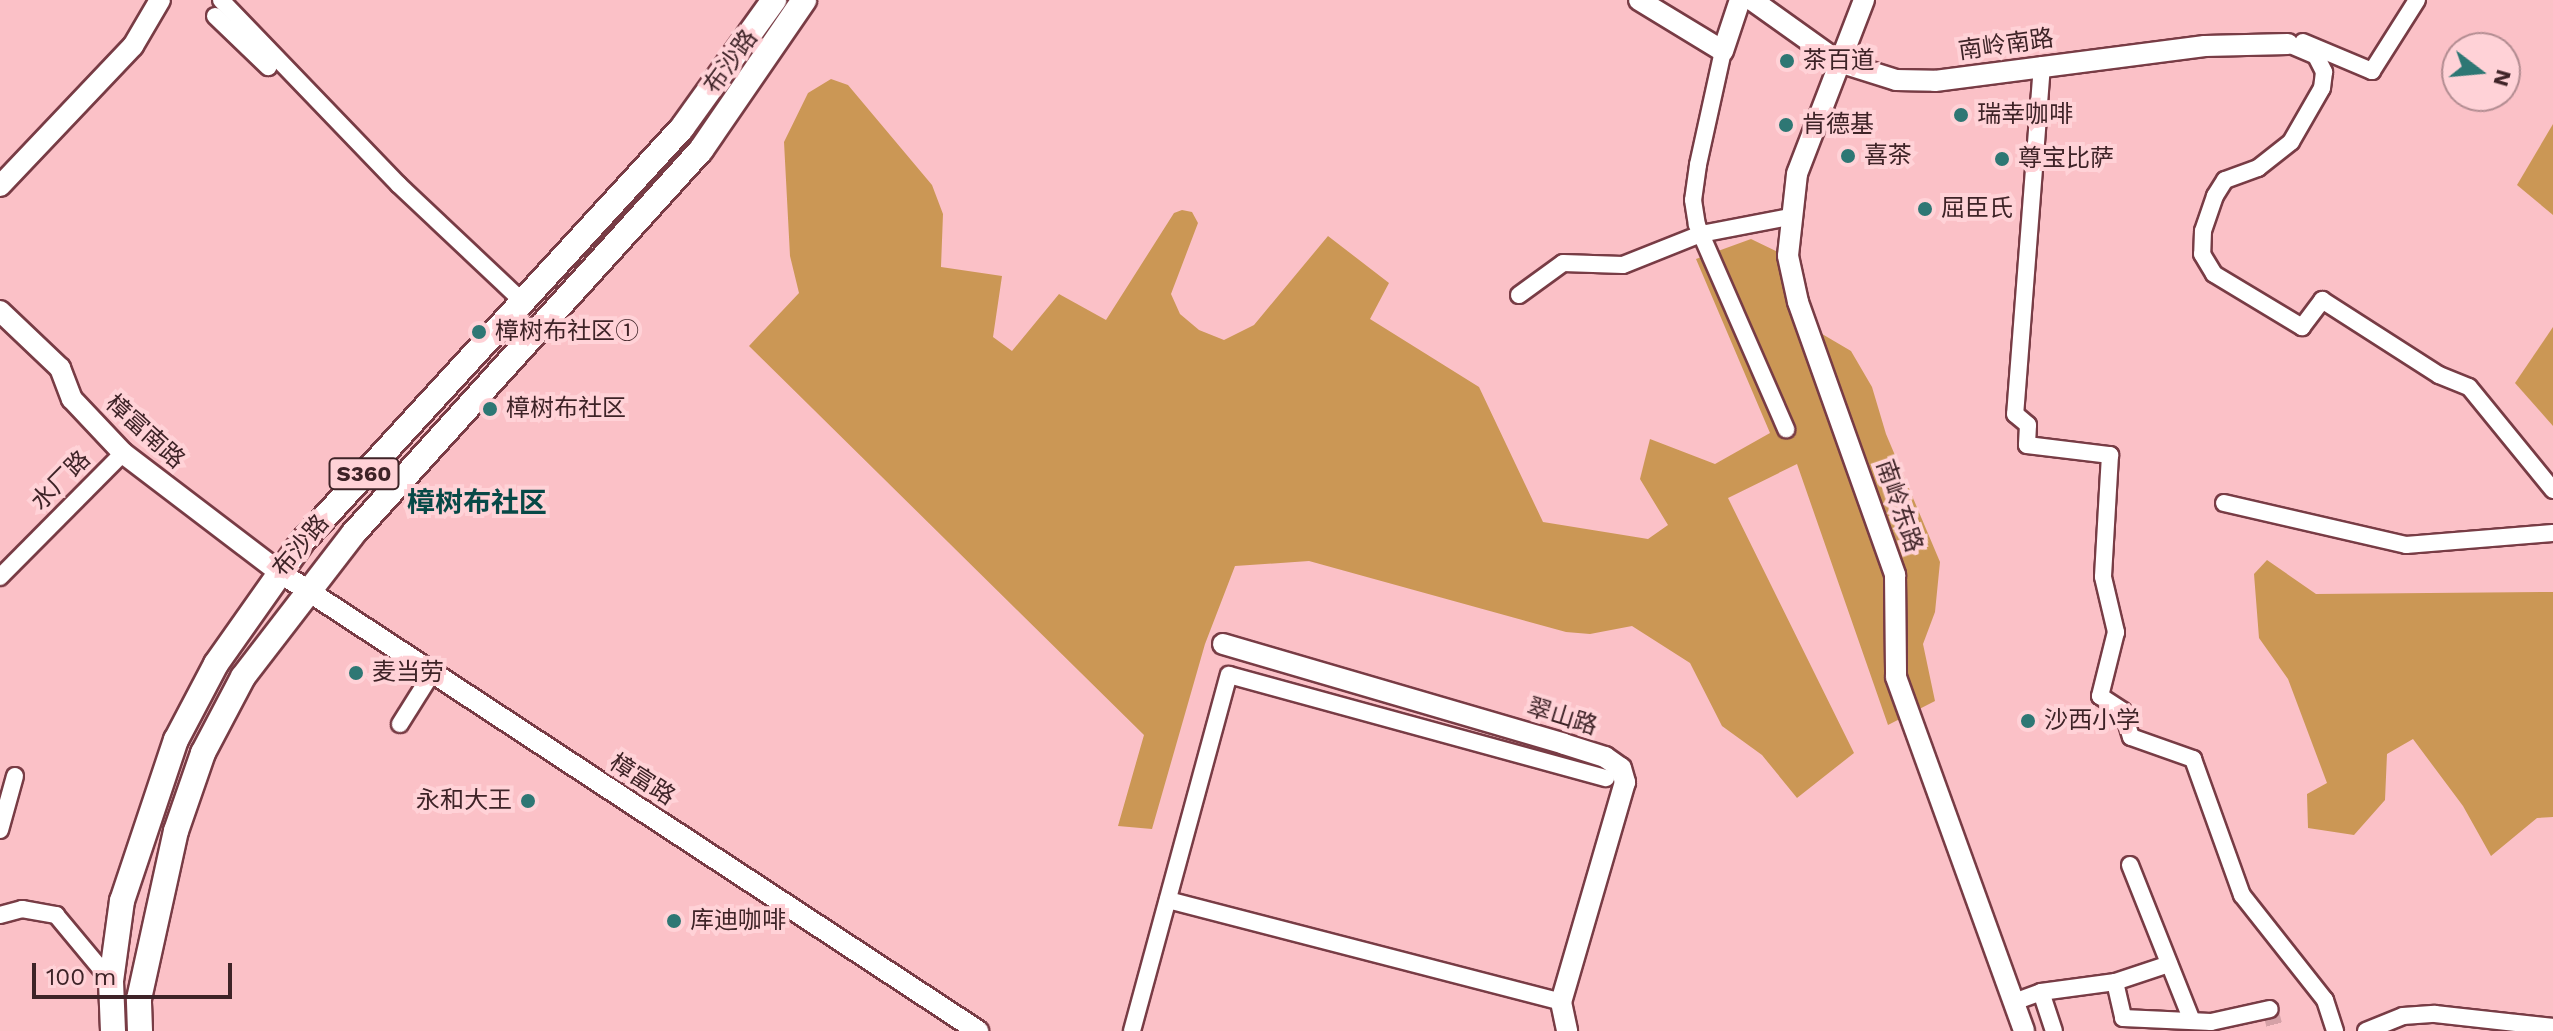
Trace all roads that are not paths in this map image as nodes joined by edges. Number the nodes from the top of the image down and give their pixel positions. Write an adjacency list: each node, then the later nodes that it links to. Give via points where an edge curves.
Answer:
1 (160, 0): 14 (street, via 133,46)
2 (774, 0): 18 (main road, 布沙路 / S360, via 682,128)
3 (804, 0): 27 (main road, 布沙路 / S360, via 701,150)
4 (1639, 0): 11 (street)
5 (1740, 0): 11 (street)
6 (1752, 0): 12 (street, 南岭南路)
7 (1864, 0): 12 (street, 南岭东路)
8 (2417, 0): 10 (street, via 2372,71 2317,45)
9 (218, 8): 18 (street)
10 (2288, 44): 13 (street, 南岭南路, via 2205,46); 22 (street, via 2316,56 2324,72 2322,88 2291,142 2265,164 2225,180 2203,231 2202,254 2214,274 2302,327 2322,300 2439,375 2469,387)
11 (1723, 51): 16 (street, via 1693,200)
12 (1839, 62): 13 (street, 南岭南路, via 1896,80 1935,81); 15 (street, 南岭东路, via 1797,174)
13 (2042, 65): 56 (street, via 2015,414 2028,425 2027,445 2110,455 2103,577 2116,632 2100,696 2123,711 2131,737 2193,759 2242,895 2325,1000)
14 (0, 186)
15 (1789, 217): 16 (street); 44 (street, 南岭东路, via 1788,256 1798,302 1895,575 1896,677)
16 (1701, 234): 17 (street, via 1644,260 1563,263); 20 (street)
17 (1519, 295)
18 (521, 306): 25 (main road, 布沙路 / S360)
19 (0, 311): 21 (street, 樟富南路, via 60,368 72,399)
20 (1786, 429)
21 (123, 453): 25 (street, 樟富南路); 26 (street, 水厂路)
22 (2553, 490)
23 (2224, 503): 24 (street, via 2406,545)
24 (2553, 533)
25 (278, 571): 27 (street, 樟富路); 29 (main road, 布沙路 / S360)
26 (0, 577)
27 (307, 590): 30 (street, 樟富路); 31 (main road, 布沙路 / S360)
28 (1223, 644): 43 (street, 翠山路, via 1564,744 1621,768 1625,782)
29 (216, 664): 31 (main road); 40 (main road, 布沙路 / S360, via 176,740 142,838 122,901)
30 (432, 673): 32 (street); 49 (street, 樟富路)
31 (243, 677): 51 (main road, 布沙路 / S360, via 203,753 176,831 139,999)
32 (400, 724)
33 (15, 776): 35 (street)
34 (1606, 778): 37 (street, via 1229,675)
35 (0, 830)
36 (2130, 865): 39 (street)
37 (1168, 900): 43 (street); 52 (street)
38 (0, 915): 40 (street, via 22,909 56,915)
39 (2169, 964): 41 (street); 46 (street)
40 (111, 981): 50 (main road, 布沙路 / S360)
41 (2115, 982): 42 (street); 46 (street, via 2123,1018)
42 (2041, 992): 44 (street); 55 (street)
43 (1561, 1002): 53 (street, 翠山路)
44 (2014, 1002): 54 (street, 南岭东路)
45 (2270, 1009): 46 (street)
46 (2192, 1021)
47 (2472, 1025): 48 (street); 57 (street, via 2403,1016)
48 (2553, 1027)
49 (971, 1029)
50 (113, 1031)
51 (140, 1031)
52 (1132, 1031)
53 (1567, 1031)
54 (2024, 1031)
55 (2054, 1031)
56 (2335, 1031)
57 (2366, 1031)

